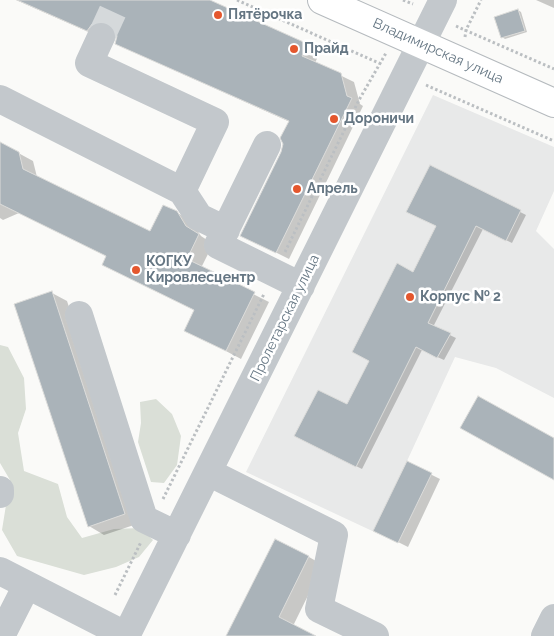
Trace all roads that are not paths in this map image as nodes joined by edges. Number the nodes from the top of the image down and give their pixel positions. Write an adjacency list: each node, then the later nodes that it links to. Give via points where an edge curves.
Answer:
1 (322, 0): 4 (main road, Владимирская улица)
2 (446, 11): 4 (street, Пролетарская улица)
3 (101, 38): 8 (street, via 89,63 215,122)
4 (422, 44): 6 (main road, Владимирская улица); 10 (street, Пролетарская улица)
5 (0, 99): 8 (street)
6 (554, 103)
7 (267, 145): 9 (street)
8 (182, 191): 9 (street, via 199,217)
9 (226, 230): 10 (street, via 218,245)
10 (301, 286): 12 (street, Пролетарская улица)
11 (78, 315): 15 (street, via 144,519)
12 (208, 472): 15 (street, Пролетарская улица); 21 (street, via 334,535 320,609)
13 (0, 490): 14 (street)
14 (0, 494)
15 (177, 535): 20 (street, Пролетарская улица)
16 (0, 571): 17 (street)
17 (27, 585): 19 (street); 20 (street)
18 (554, 618): 22 (street)
19 (1, 636)
20 (127, 636)
21 (375, 636)
22 (545, 636)

